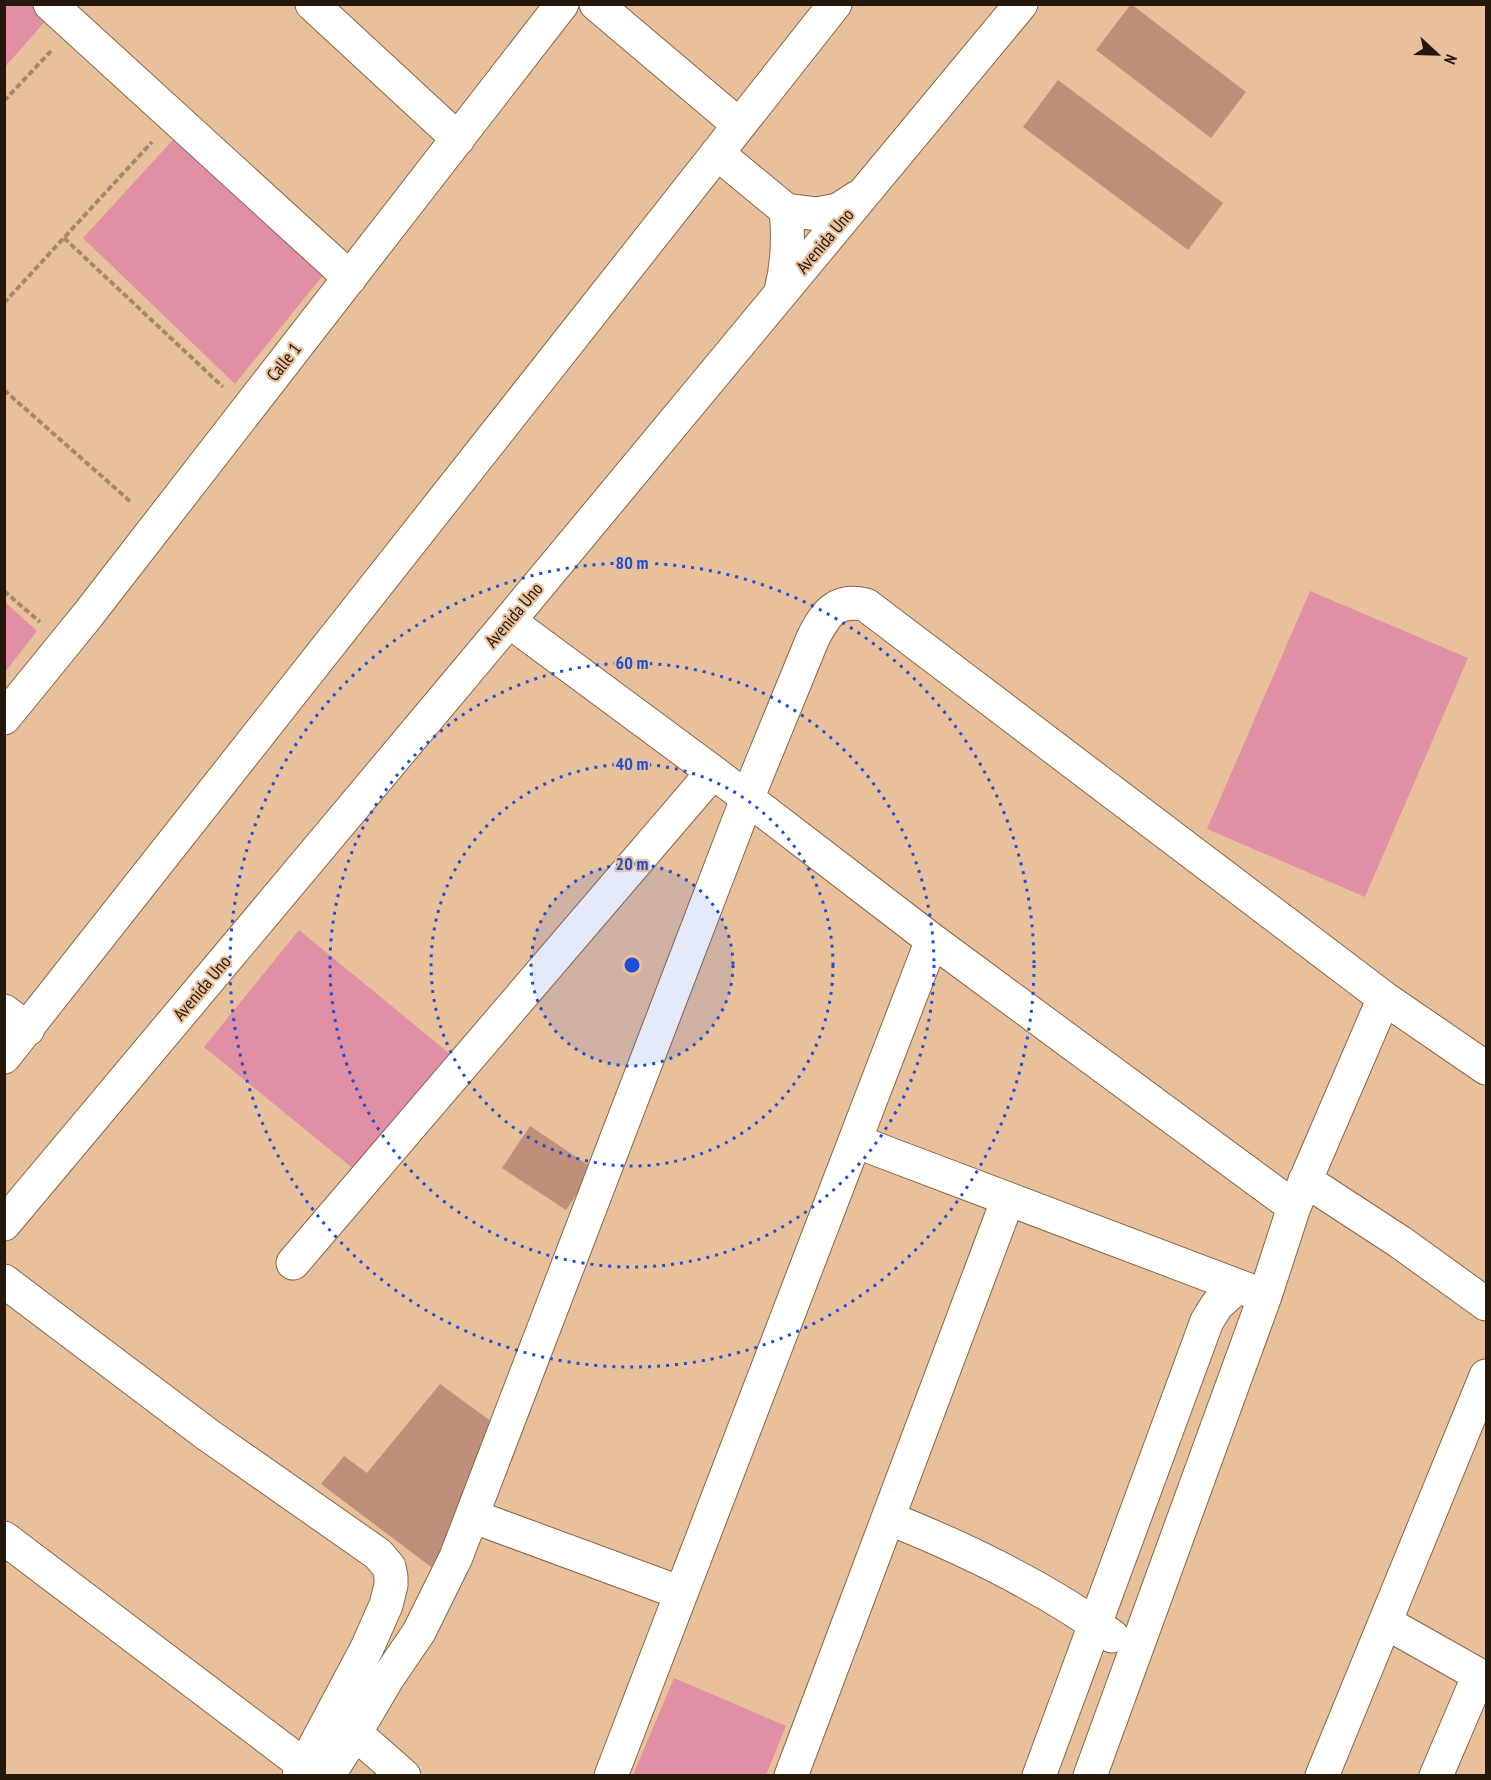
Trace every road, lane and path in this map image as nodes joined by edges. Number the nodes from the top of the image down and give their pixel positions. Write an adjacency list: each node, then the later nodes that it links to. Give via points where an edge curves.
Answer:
1 (50, 4): 7 (street)
2 (312, 4): 11 (street)
3 (562, 4): 11 (street, Calle 1)
4 (596, 4): 10 (street)
5 (835, 4): 10 (street)
6 (1021, 4): 13 (street, Avenida Uno)
7 (74, 26): 8 (path); 9 (street)
8 (4, 101)
9 (174, 118): 15 (path); 16 (street)
10 (739, 125): 12 (street)
11 (458, 139): 16 (street, Calle 1)
12 (717, 153): 14 (street); 30 (street)
13 (866, 192): 14 (street, via 838,210 817,214); 17 (street, Avenida Uno)
14 (786, 210): 17 (street, via 787,268)
15 (64, 238): 18 (path); 20 (path)
16 (350, 278): 20 (street, Calle 1)
17 (779, 296): 23 (street, Avenida Uno)
18 (4, 303)
19 (4, 390): 21 (path)
20 (247, 410): 21 (street, Calle 1)
21 (156, 525): 24 (street, Calle 1)
22 (4, 591): 24 (path)
23 (509, 621): 26 (street); 36 (street, Avenida Uno)
24 (64, 644): 25 (street, Calle 1)
25 (4, 718)
26 (713, 772): 27 (street); 37 (street)
27 (747, 799): 28 (street); 29 (street, via 819,626 827,613 840,605 866,605); 42 (street)
28 (932, 940): 33 (street); 34 (street)
29 (1384, 998): 32 (street); 34 (street)
30 (16, 1020): 31 (street)
31 (4, 1057)
32 (1486, 1068)
33 (855, 1141): 35 (street); 45 (street)
34 (1300, 1194): 39 (street); 40 (street, via 1400,1242)
35 (1008, 1199): 39 (street); 43 (street)
36 (4, 1224)
37 (293, 1263)
38 (4, 1281): 48 (street, via 208,1435 378,1554 389,1567 392,1585)
39 (1251, 1291): 47 (street, via 1217,1305 1207,1321); 49 (street)
40 (1486, 1304)
41 (1486, 1376): 46 (street)
42 (472, 1516): 45 (street); 50 (street, via 419,1632)
43 (888, 1518): 47 (street, via 1017,1575); 56 (street)
44 (4, 1538): 53 (street)
45 (681, 1593): 55 (street)
46 (1385, 1622): 51 (street); 59 (street)
47 (1095, 1624): 49 (street); 57 (street)
48 (367, 1648): 50 (street); 53 (street)
49 (1135, 1652): 58 (street)
50 (397, 1664): 52 (street)
51 (1483, 1677): 60 (street)
52 (355, 1733): 53 (street); 54 (street)
53 (311, 1772)
54 (404, 1776)
55 (611, 1776)
56 (791, 1776)
57 (1040, 1776)
58 (1090, 1776)
59 (1322, 1776)
60 (1436, 1776)

